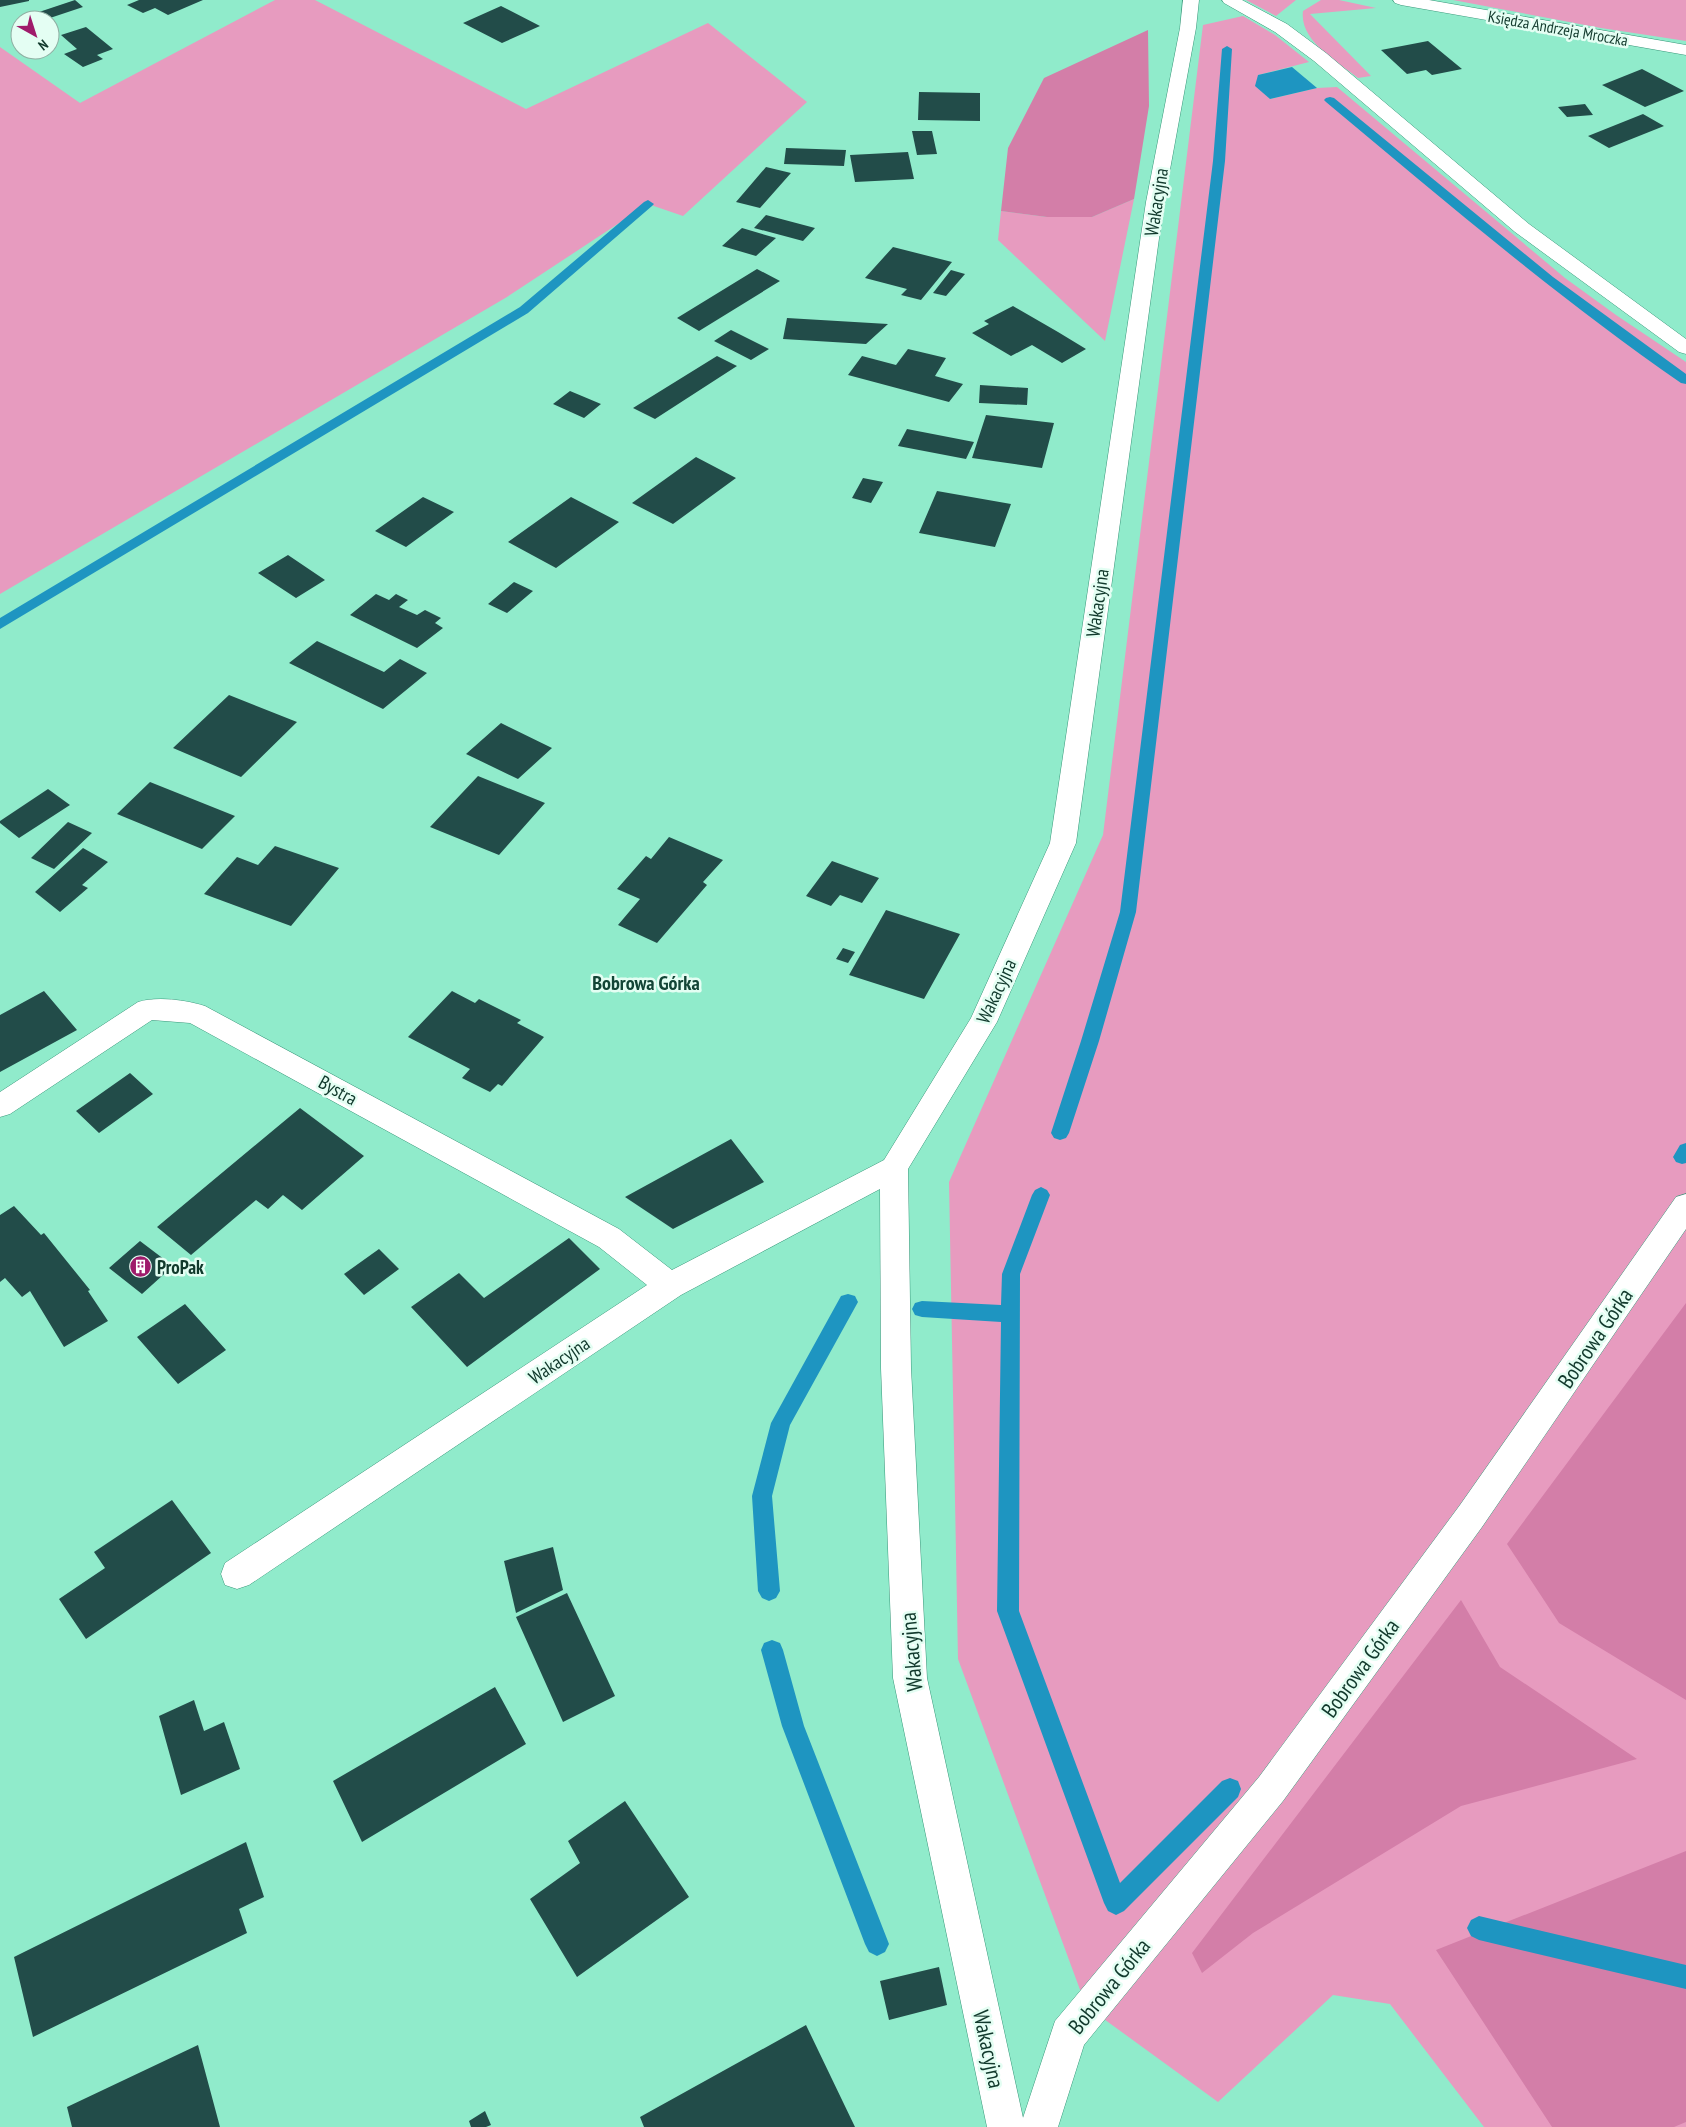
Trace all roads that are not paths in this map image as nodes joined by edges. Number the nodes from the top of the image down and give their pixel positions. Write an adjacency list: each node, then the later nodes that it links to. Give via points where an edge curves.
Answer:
1 (1191, 0): 7 (street, Wakacyjna, via 1151,227 1063,843 983,1022)
2 (1230, 0): 5 (street, via 1281,28 1320,57 1522,228)
3 (1401, 0): 4 (street, Księdza Andrzeja Mroczka)
4 (1686, 50)
5 (1686, 348)
6 (0, 1106): 9 (street, Bystra, via 148,1009 195,1013 609,1238)
7 (894, 1168): 9 (street, Wakacyjna); 11 (street, Wakacyjna, via 896,1368 910,1678)
8 (1686, 1206): 12 (street, Bobrowa Górka, via 1471,1516 1271,1789 1068,2034)
9 (670, 1286): 10 (street, Wakacyjna)
10 (237, 1574)
11 (1006, 2127)
12 (1039, 2127)

